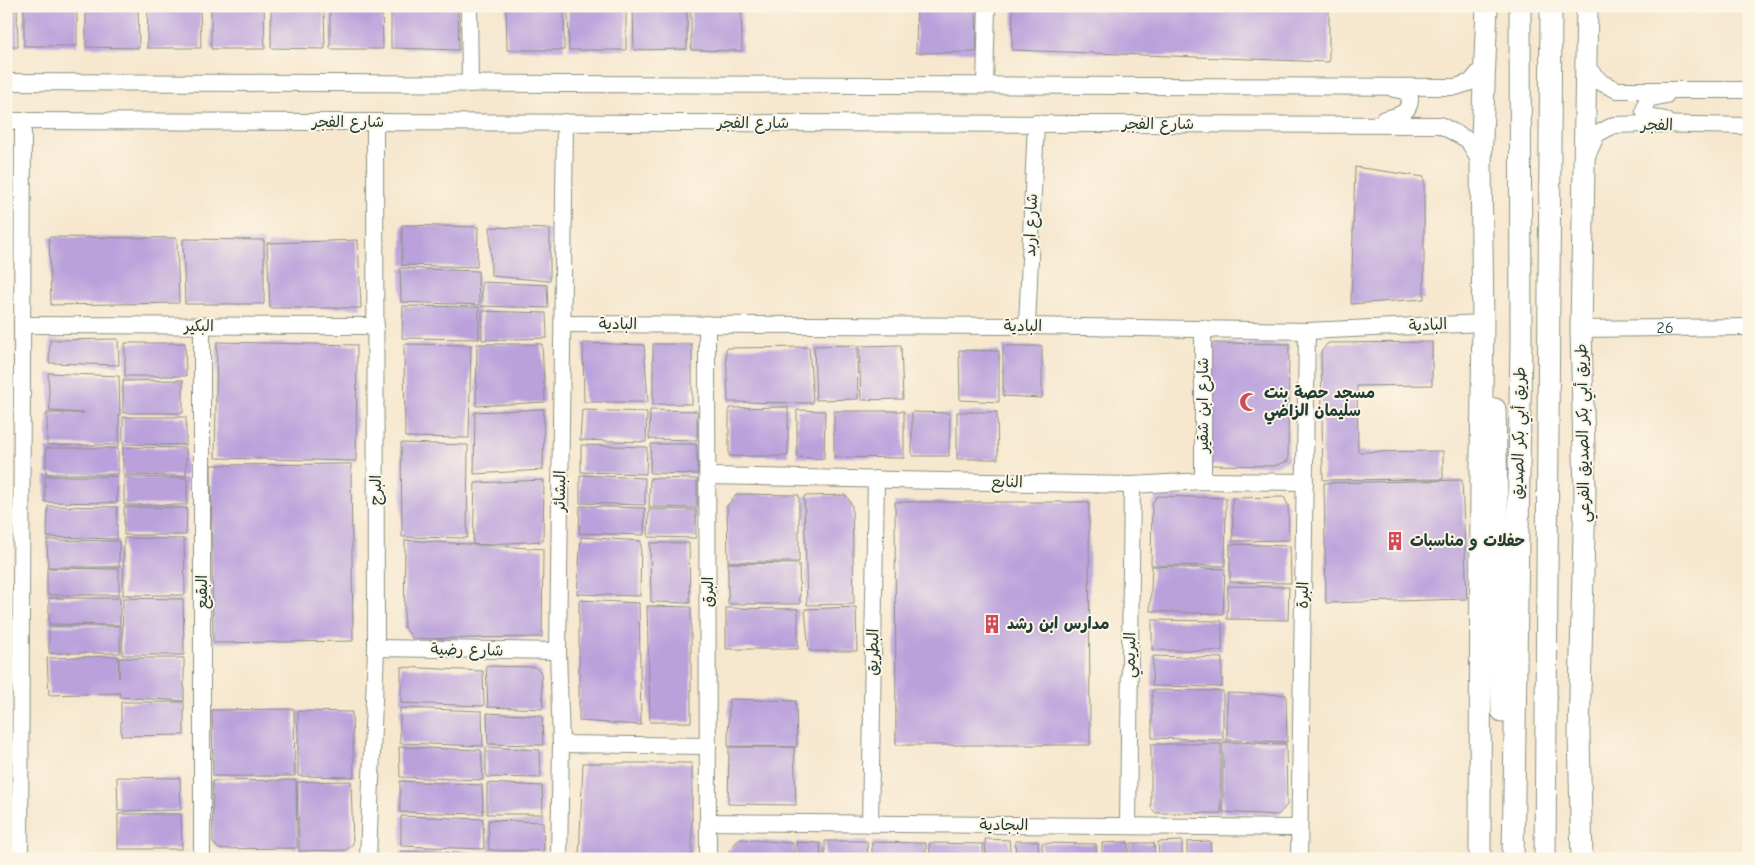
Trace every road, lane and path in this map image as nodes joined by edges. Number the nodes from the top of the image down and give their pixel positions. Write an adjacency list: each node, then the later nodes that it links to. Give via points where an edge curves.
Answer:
1 (469, 6): 10 (street)
2 (987, 6): 11 (street)
3 (1487, 6): 7 (main road)
4 (1520, 6): 58 (main road, طريق أبي بكر الصديق, via 1521,340)
5 (1551, 6): 59 (main road, طريق أبي بكر الصديق)
6 (1587, 6): 8 (main road, طريق أبي بكر الصديق الفرعي)
7 (1485, 65): 12 (street, via 1471,82 1456,87); 23 (main road)
8 (1586, 67): 13 (street, via 1602,83 1617,90); 22 (main road, طريق أبي بكر الصديق الفرعي)
9 (6, 82): 10 (street)
10 (470, 84): 11 (street)
11 (985, 85): 12 (street)
12 (1370, 87): 19 (street, via 1404,91 1410,96 1410,103 1401,115)
13 (1688, 90): 14 (street); 20 (street, via 1647,100 1644,111 1653,118)
14 (1749, 90)
15 (14, 121): 16 (street, شارع الفجر); 27 (street)
16 (375, 122): 17 (street, شارع الفجر); 29 (street, البرج)
17 (565, 122): 18 (street, شارع الفجر); 25 (street, البشائر)
18 (1036, 124): 19 (street, شارع الفجر); 30 (street, شارع اربد)
19 (1355, 124): 23 (street, شارع الفجر, via 1440,124 1468,140)
20 (1689, 126): 21 (street, الفجر); 22 (street, الفجر, via 1614,125 1597,134)
21 (1749, 126)
22 (1585, 160): 33 (main road, طريق أبي بكر الصديق الفرعي)
23 (1481, 164): 24 (main road); 57 (main road, via 1493,293)
24 (1483, 322): 34 (street, البادية); 56 (main road)
25 (563, 324): 26 (street, البادية); 42 (street, البشائر)
26 (707, 324): 30 (street, البادية); 35 (street, البرق)
27 (22, 325): 28 (street, البكير); 41 (street)
28 (202, 326): 29 (street, البكير); 51 (street, البقيع)
29 (376, 326): 40 (street, البرج)
30 (1027, 326): 32 (street, البادية)
31 (1749, 326): 33 (street, 26)
32 (1203, 328): 34 (street, البادية); 37 (street, شارع ابن شقير)
33 (1581, 329): 43 (main road, طريق أبي بكر الصديق الفرعي, via 1585,493)
34 (1307, 331): 38 (street, البرة)
35 (708, 476): 36 (street, النابع); 45 (street, البرق)
36 (876, 479): 39 (street, النابع); 47 (street, البطريق)
37 (1203, 481): 38 (street, النابع); 39 (street, النابع)
38 (1305, 482): 49 (street, البرة)
39 (1132, 485): 48 (street, البريمي)
40 (376, 648): 42 (street, شارع رضية); 52 (street, البرج)
41 (14, 651): 50 (street)
42 (558, 651): 44 (street, البشائر)
43 (1579, 735): 60 (main road); 61 (main road, طريق أبي بكر الصديق الفرعي)
44 (561, 744): 45 (street); 53 (street, البشائر)
45 (708, 746): 46 (street, البرق)
46 (708, 822): 47 (street, البجادية); 54 (street, البرق)
47 (870, 824): 48 (street, البجادية)
48 (1128, 825): 49 (street, البجادية)
49 (1299, 828): 55 (street, البرة)
50 (20, 859)
51 (202, 859)
52 (368, 859)
53 (559, 859)
54 (708, 859)
55 (1299, 859)
56 (1480, 859)
57 (1506, 859)
58 (1513, 859)
59 (1545, 859)
60 (1572, 859)
61 (1582, 859)

